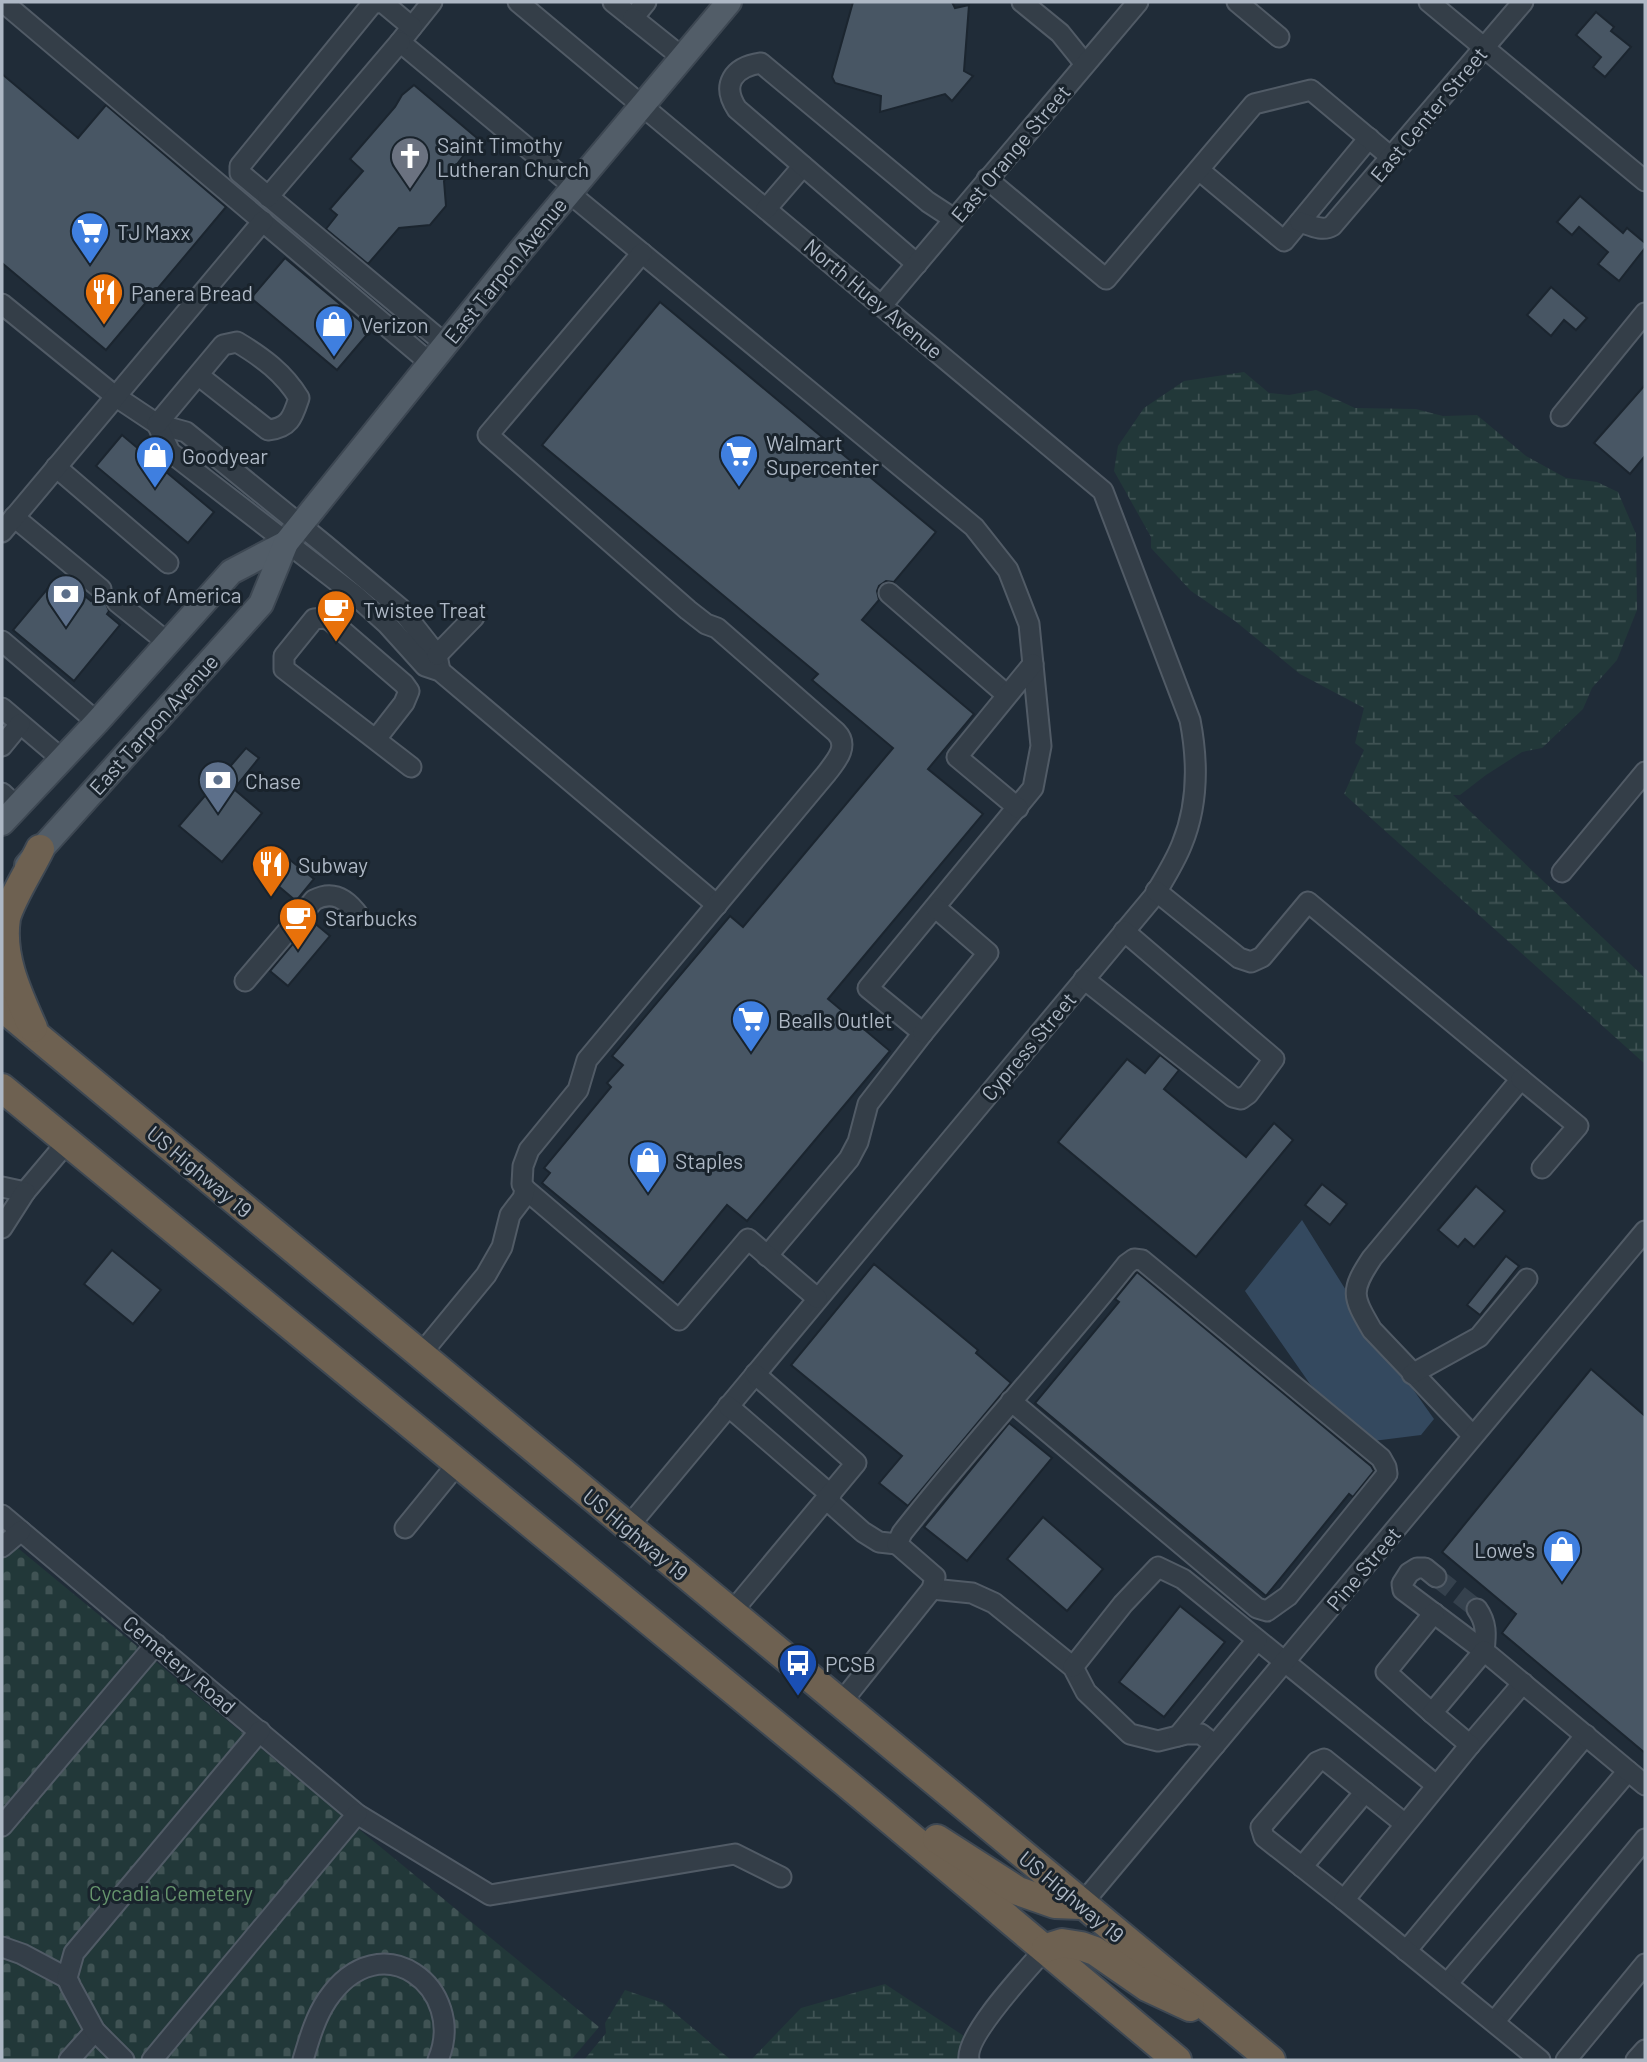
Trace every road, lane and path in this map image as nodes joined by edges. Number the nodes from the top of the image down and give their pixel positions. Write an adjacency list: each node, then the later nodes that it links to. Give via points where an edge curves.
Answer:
1 (3, 2): 29 (street)
2 (432, 2): 13 (street)
3 (518, 2): 18 (street, North Huey Avenue)
4 (613, 2): 12 (street)
5 (646, 2): 12 (street)
6 (729, 2): 16 (main road, East Tarpon Avenue)
7 (1021, 2): 17 (street, via 1060,33)
8 (1237, 2): 14 (street)
9 (1429, 2): 15 (street)
10 (1523, 2): 15 (street, East Center Street)
11 (1128, 5): 17 (street, East Orange Street)
12 (633, 18): 16 (street)
13 (406, 34): 25 (street); 26 (street); 26 (street, via 382,2 372,4 240,166 240,173)
14 (1279, 37)
15 (1484, 48): 20 (street, East Center Street); 24 (street)
16 (683, 58): 18 (main road, East Tarpon Avenue)
17 (1085, 64): 23 (street, East Orange Street)
18 (643, 106): 25 (main road, East Tarpon Avenue); 27 (street, North Huey Avenue)
19 (1369, 138): 20 (street); 22 (street, via 1311,90 1254,104); 30 (street)
20 (1391, 157): 30 (street, East Center Street, via 1332,226 1326,229)
21 (803, 166): 27 (street); 28 (street, via 730,98 732,78 743,68 761,63 771,70); 32 (street)
22 (1199, 170): 23 (street, via 1106,279); 30 (street, via 1284,241)
23 (988, 178): 28 (street, East Orange Street)
24 (1645, 181)
25 (571, 189): 31 (street); 36 (main road, East Tarpon Avenue)
26 (268, 197): 36 (street)
27 (766, 209): 34 (street, North Huey Avenue)
28 (954, 219): 32 (street, East Orange Street)
29 (263, 221): 36 (street); 38 (street)
30 (1300, 222)
31 (642, 253): 53 (street, via 974,527 1008,570 1029,624); 69 (street, via 488,435 841,737 838,758)
32 (917, 264): 34 (street, East Orange Street)
33 (2, 304): 38 (street)
34 (883, 305): 42 (street, North Huey Avenue)
35 (1645, 313): 39 (street)
36 (437, 353): 44 (main road, East Tarpon Avenue)
37 (198, 375): 37 (street, via 223,345 237,342 288,380 299,398 292,417 280,429 268,430); 40 (street)
38 (115, 396): 40 (street); 41 (street)
39 (1560, 416)
40 (157, 424): 44 (street, via 187,432)
41 (56, 467): 43 (street); 45 (street)
42 (1103, 491): 67 (street, Cypress Street, via 1191,720 1195,744 1195,792 1185,837)
43 (8, 524): 46 (street)
44 (293, 534): 51 (main road, East Tarpon Avenue, via 231,572); 52 (street, via 400,608); 65 (main road, East Tarpon Avenue, via 261,604)
45 (168, 563)
46 (101, 589)
47 (890, 593): 54 (street)
48 (117, 602): 51 (street)
49 (474, 617): 52 (street)
50 (2, 641): 56 (street)
51 (168, 643): 56 (main road, East Tarpon Avenue)
52 (438, 663): 69 (street)
53 (1033, 664): 54 (street); 63 (street, via 1041,746 1033,788)
54 (1007, 695): 63 (street, via 957,757)
55 (2, 708): 57 (street)
56 (97, 722): 60 (main road, East Tarpon Avenue)
57 (20, 724): 59 (street); 60 (street)
58 (376, 739): 58 (street, via 284,669 284,656 314,619 331,621 409,691); 61 (street)
59 (2, 747)
60 (62, 759): 64 (main road, East Tarpon Avenue)
61 (411, 767)
62 (1645, 772): 66 (street)
63 (1018, 807): 70 (street)
64 (7, 808)
65 (40, 849): 68 (main road, East Tarpon Avenue); 77 (highway, via 6,917 4,944 10,977)
66 (1562, 872)
67 (1156, 891): 72 (street, Cypress Street); 78 (street, via 1239,958 1251,962 1262,957 1308,902)
68 (2, 893)
69 (717, 905): 83 (street, via 587,1060 578,1090 529,1150 523,1166)
70 (936, 908): 76 (street, via 988,953); 76 (street, via 868,988)
71 (359, 916): 74 (street, via 336,895 314,900)
72 (1124, 931): 73 (street, Cypress Street); 73 (street, via 1274,1059 1248,1094 1241,1099 1233,1097)
73 (1084, 979): 89 (street, Cypress Street)
74 (245, 981)
75 (2, 1007): 77 (highway, US Highway 19)
76 (923, 1033): 87 (street, via 868,1104 849,1159)
77 (36, 1034): 90 (highway, US Highway 19)
78 (1521, 1079): 81 (street, via 1577,1126); 92 (street, via 1358,1279 1354,1294 1361,1312)
79 (2, 1088): 80 (highway)
80 (68, 1141): 84 (street); 96 (highway)
81 (1542, 1168)
82 (2, 1187): 84 (street)
83 (525, 1189): 87 (street, via 679,1320 748,1239); 90 (street, via 486,1275)
84 (25, 1192): 85 (street)
85 (2, 1228)
86 (1645, 1231): 95 (street, Pine Street)
87 (767, 1256): 89 (street)
88 (1527, 1279): 92 (street, via 1479,1337)
89 (817, 1298): 91 (street, Cypress Street)
90 (421, 1354): 99 (highway, US Highway 19)
91 (755, 1374): 94 (street, Cypress Street); 97 (street, via 856,1463)
92 (1412, 1374): 95 (street)
93 (1011, 1401): 93 (street, via 1126,1264 1142,1259 1381,1458 1387,1474 1288,1596 1267,1611 1257,1608); 102 (street, via 949,1473)
94 (728, 1406): 97 (street); 99 (street, Cypress Street)
95 (1473, 1436): 112 (street, Pine Street)
96 (458, 1463): 100 (street); 123 (highway)
97 (829, 1498): 102 (street, via 863,1532 879,1542); 107 (street)
98 (2, 1515): 101 (street, Cemetery Road)
99 (628, 1527): 107 (highway, US Highway 19)
100 (405, 1528)
101 (21, 1531): 103 (street); 110 (street, Cemetery Road)
102 (897, 1544): 105 (street, via 935,1577)
103 (2, 1546)
104 (1436, 1577): 108 (street, via 1417,1567 1402,1584 1403,1590)
105 (932, 1589): 113 (street, via 972,1593 994,1603); 115 (street)
106 (1477, 1609): 111 (street, via 1486,1630)
107 (731, 1613): 115 (highway, US Highway 19)
108 (1434, 1613): 111 (street); 116 (street, via 1386,1672)
109 (1257, 1640): 112 (street); 113 (street, via 1183,1579 1158,1567); 119 (street)
110 (156, 1644): 117 (street, Cemetery Road); 129 (street)
111 (1484, 1651): 114 (street); 116 (street)
112 (1284, 1663): 120 (street, Pine Street); 124 (street)
113 (1073, 1667): 119 (street, via 1086,1692 1130,1734 1158,1741)
114 (1523, 1683): 118 (street); 121 (street)
115 (840, 1704): 134 (highway, US Highway 19)
116 (1432, 1713): 121 (street)
117 (256, 1721): 127 (street, Cemetery Road); 139 (street, via 74,1953)
118 (1586, 1735): 122 (street); 137 (street)
119 (1178, 1736): 120 (street, via 1201,1734)
120 (1215, 1745): 134 (street, Pine Street)
121 (1470, 1745): 124 (street)
122 (1628, 1771): 125 (street); 140 (street)
123 (845, 1782): 134 (highway, via 1018,1891 1055,1904); 136 (highway)
124 (1436, 1785): 128 (street)
125 (1645, 1785)
126 (1365, 1792): 128 (street); 131 (street); 131 (street, via 1324,1759 1261,1827 1264,1837)
127 (357, 1814): 132 (street, Cemetery Road, via 489,1895 735,1854); 147 (street)
128 (1405, 1824): 133 (street)
129 (2, 1826)
130 (1645, 1839): 142 (street)
131 (1302, 1867): 133 (street)
132 (780, 1877)
133 (1344, 1900): 137 (street)
134 (1082, 1905): 141 (highway, US Highway 19)
135 (2, 1947): 139 (street)
136 (1046, 1948): 141 (highway, via 1062,1943 1095,1951 1147,1987); 150 (street, via 977,2031); 151 (highway)
137 (1406, 1951): 140 (street)
138 (1645, 1964): 154 (street)
139 (67, 1978): 143 (street)
140 (1447, 1984): 142 (street)
141 (1224, 2022): 152 (highway, US Highway 19)
142 (1494, 2022): 153 (street)
143 (95, 2031): 145 (street); 146 (street)
144 (1645, 2049): 155 (street)
145 (69, 2060)
146 (124, 2060)
147 (152, 2060)
148 (303, 2060): 149 (street, via 332,1993 359,1969 384,1963 410,1969 437,2002 445,2030)
149 (438, 2060)
150 (969, 2060)
151 (1177, 2060)
152 (1271, 2060)
153 (1540, 2060)
154 (1566, 2060)
155 (1636, 2060)

